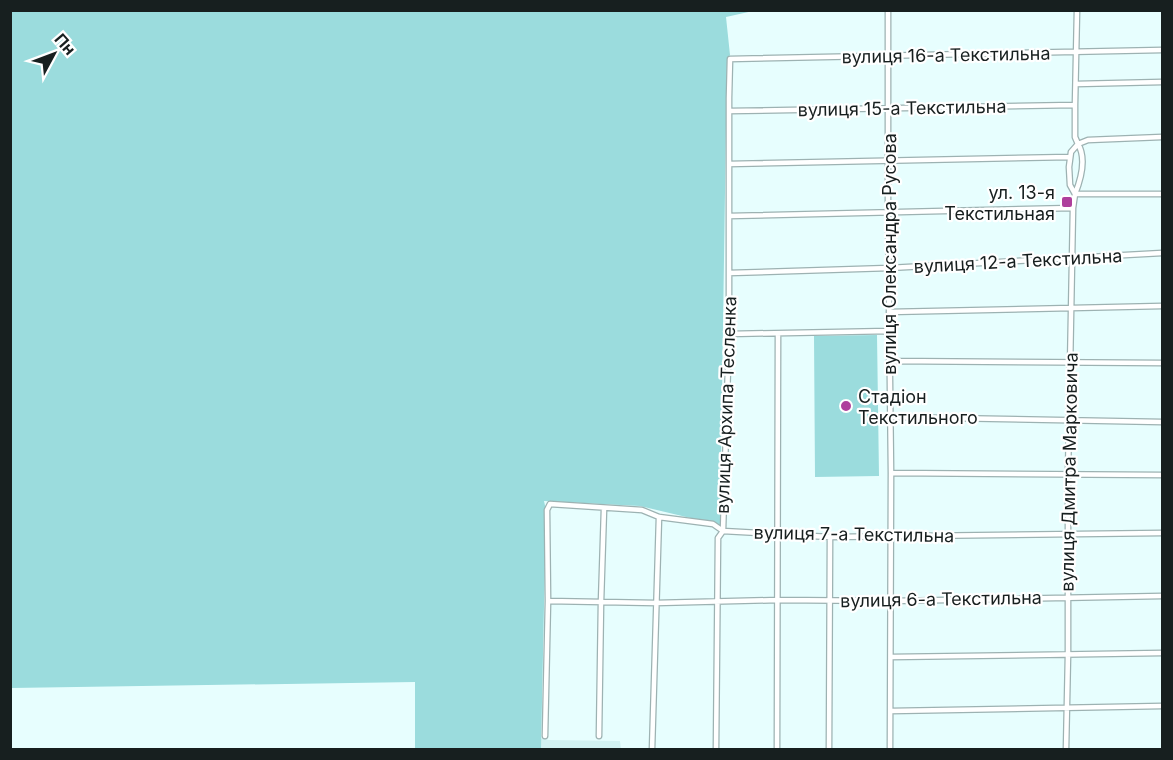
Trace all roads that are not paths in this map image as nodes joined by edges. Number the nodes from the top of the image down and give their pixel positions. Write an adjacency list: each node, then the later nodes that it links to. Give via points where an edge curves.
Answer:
1 (888, 10): 5 (street, вулиця Олександра Русова)
2 (1077, 10): 4 (street, вулиця Дмитра Марковича)
3 (1162, 50): 4 (street, вулиця 16-а Текстильна)
4 (1076, 53): 5 (street, вулиця 16-а Текстильна); 8 (street, вулиця Дмитра Марковича)
5 (888, 56): 6 (street, вулиця 16-а Текстильна); 10 (street, вулиця Олександра Русова)
6 (730, 59): 11 (street, вулиця Архипа Тесленка)
7 (1162, 82): 8 (street)
8 (1076, 84): 9 (street, вулиця Дмитра Марковича)
9 (1075, 105): 10 (street, вулиця 15-а Текстильна); 13 (street, вулиця Дмитра Марковича)
10 (888, 108): 11 (street, вулиця 15-а Текстильна); 15 (street, вулиця Олександра Русова)
11 (729, 111): 16 (street, вулиця Архипа Тесленка)
12 (1162, 137): 13 (street, via 1088,140)
13 (1078, 144): 14 (street); 17 (street, вулиця Дмитра Марковича, via 1082,177)
14 (1070, 157): 15 (street); 17 (street, вулиця Дмитра Марковича, via 1070,185)
15 (888, 161): 16 (street); 20 (street, вулиця Олександра Русова)
16 (729, 164): 21 (street, вулиця Архипа Тесленка)
17 (1076, 194): 18 (street); 19 (street, вулиця Дмитра Марковича)
18 (1162, 194)
19 (1073, 208): 20 (street); 23 (street, вулиця Дмитра Марковича)
20 (888, 212): 21 (street); 24 (street, вулиця Олександра Русова)
21 (729, 216): 25 (street, вулиця Архипа Тесленка)
22 (1162, 253): 23 (street, вулиця 12-а Текстильна)
23 (1072, 258): 24 (street, вулиця 12-а Текстильна); 27 (street, вулиця Дмитра Марковича)
24 (889, 268): 25 (street, вулиця 12-а Текстильна); 28 (street, вулиця Олександра Русова)
25 (729, 273): 31 (street, вулиця Архипа Тесленка)
26 (1162, 306): 27 (street)
27 (1071, 309): 28 (street); 33 (street, вулиця Дмитра Марковича)
28 (889, 312): 29 (street, вулиця Олександра Русова)
29 (889, 331): 30 (street); 32 (street, вулиця Олександра Русова)
30 (778, 333): 31 (street); 45 (street)
31 (729, 334): 43 (street, вулиця Архипа Тесленка)
32 (889, 362): 33 (street); 35 (street, вулиця Олександра Русова)
33 (1071, 362): 34 (street); 36 (street, вулиця Дмитра Марковича)
34 (1162, 363)
35 (890, 417): 36 (street); 38 (street, вулиця Олександра Русова)
36 (1070, 420): 37 (street); 39 (street, вулиця Дмитра Марковича)
37 (1162, 422)
38 (891, 473): 39 (street); 47 (street, вулиця Олександра Русова)
39 (1068, 475): 40 (street); 46 (street, вулиця Дмитра Марковича)
40 (1162, 475)
41 (604, 508): 42 (street, вулиця 7-а Текстильна, via 642,510); 53 (street, вулиця 7-а Текстильна, via 550,504); 54 (street)
42 (659, 517): 43 (street, вулиця 7-а Текстильна, via 713,525); 57 (street)
43 (723, 531): 45 (street, вулиця 7-а Текстильна); 55 (street, вулиця Архипа Тесленка, via 718,538)
44 (1162, 533): 46 (street, вулиця 7-а Текстильна)
45 (778, 534): 48 (street, вулиця 7-а Текстильна); 51 (street)
46 (1068, 535): 47 (street, вулиця 7-а Текстильна); 50 (street, вулиця Дмитра Марковича)
47 (890, 536): 48 (street, вулиця 7-а Текстильна); 56 (street, вулиця Олександра Русова)
48 (830, 537): 52 (street)
49 (1162, 596): 50 (street, вулиця 6-а Текстильна)
50 (1068, 598): 56 (street, вулиця 6-а Текстильна); 59 (street, вулиця Дмитра Марковича)
51 (778, 600): 52 (street, вулиця 6-а Текстильна); 55 (street, вулиця 6-а Текстильна); 68 (street)
52 (829, 600): 56 (street, вулиця 6-а Текстильна); 69 (street)
53 (548, 601): 54 (street, вулиця 6-а Текстильна); 64 (street)
54 (600, 602): 57 (street, вулиця 6-а Текстильна); 65 (street)
55 (719, 602): 57 (street, вулиця 6-а Текстильна); 67 (street, вулиця Архипа Тесленка)
56 (891, 602): 60 (street, вулиця Олександра Русова)
57 (656, 603): 66 (street)
58 (1162, 653): 59 (street)
59 (1068, 654): 60 (street); 61 (street, вулиця Дмитра Марковича)
60 (891, 657): 63 (street, вулиця Олександра Русова)
61 (1067, 706): 62 (street); 63 (street); 71 (street, вулиця Дмитра Марковича)
62 (1162, 706)
63 (891, 711): 70 (street, вулиця Олександра Русова)
64 (545, 736)
65 (599, 736)
66 (652, 750)
67 (716, 750)
68 (777, 750)
69 (829, 750)
70 (890, 750)
71 (1066, 750)

